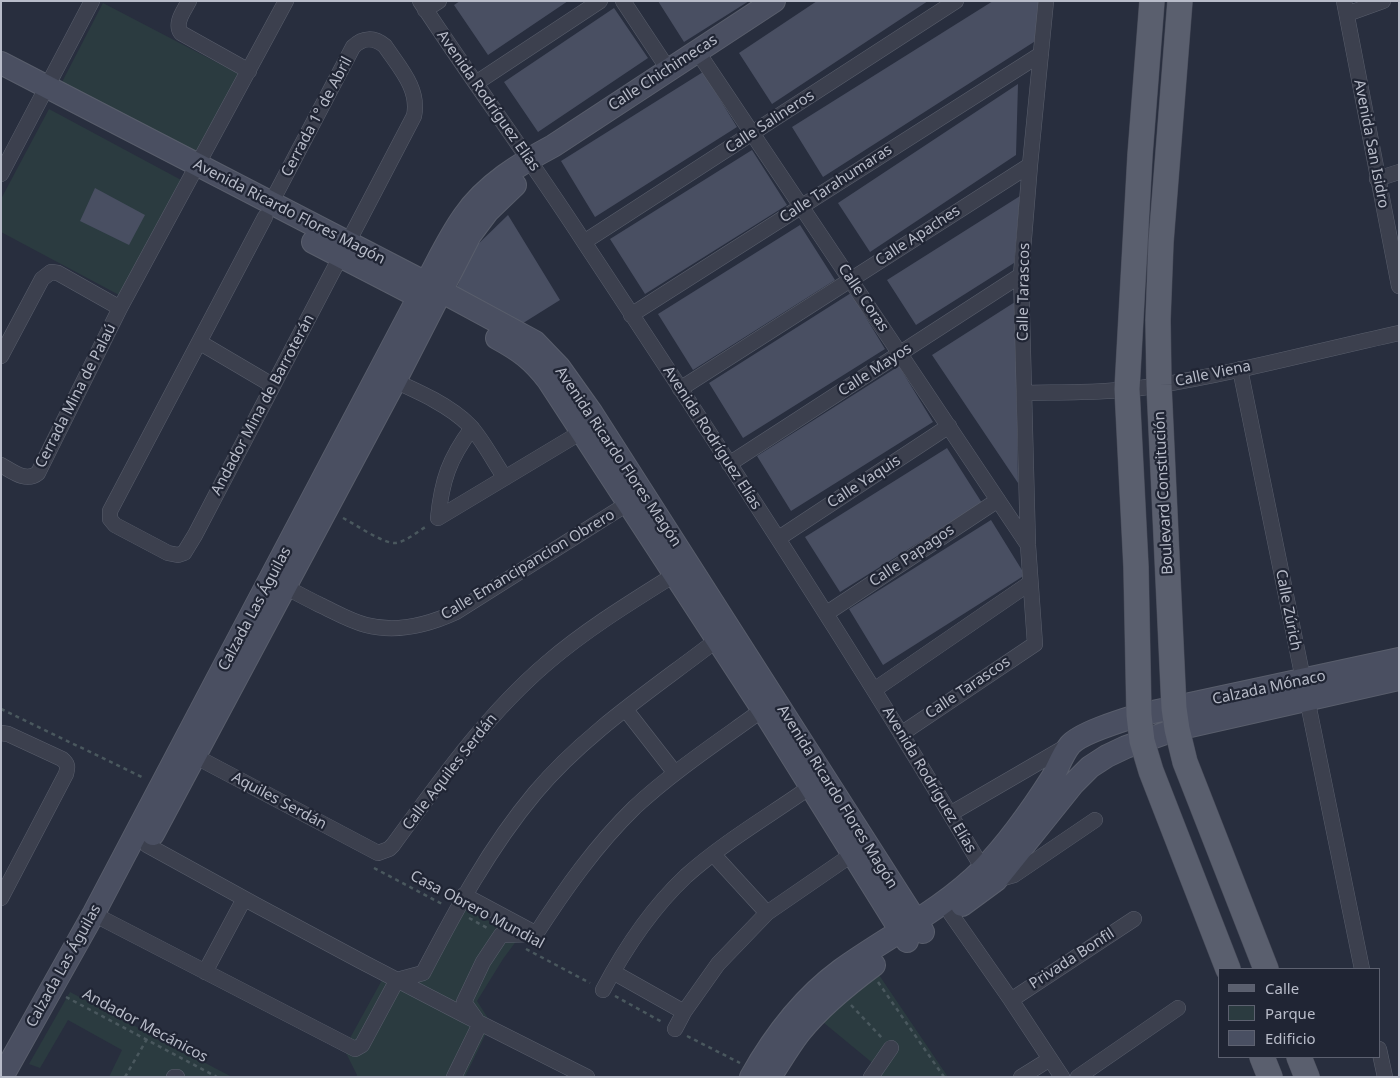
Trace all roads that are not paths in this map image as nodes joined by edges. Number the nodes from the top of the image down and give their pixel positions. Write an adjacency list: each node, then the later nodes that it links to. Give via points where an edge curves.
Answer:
1 (92, 1): 22 (street)
2 (189, 1): 19 (street, via 178,23 181,33)
3 (286, 1): 19 (street, Cerrada Mina de Palaú)
4 (439, 1): 13 (street)
5 (600, 1): 21 (street)
6 (623, 1): 18 (street)
7 (774, 1): 15 (street, Calle Chichimecas)
8 (956, 1): 23 (street, Calle Salineros)
9 (1046, 1): 16 (street, Calle Tarascos)
10 (1152, 1): 24 (main road, Boulevard Constitución)
11 (1180, 1): 34 (main road, Boulevard Constitución)
12 (1383, 1): 14 (street)
13 (422, 6): 21 (street, Avenida Rodríguez Elías)
14 (1345, 8): 30 (street, Avenida San Isidro)
15 (697, 51): 18 (street, Calle Chichimecas); 23 (street, Calle Coras)
16 (1041, 54): 26 (street, Calle Tarascos); 31 (street, Calle Tarahumaras)
17 (1, 63): 22 (street, Avenida Ricardo Flores Magón)
18 (668, 69): 25 (street, Calle Chichimecas)
19 (249, 71): 27 (street, Cerrada Mina de Palaú)
20 (1, 80): 22 (street, Avenida Ricardo Flores Magón)
21 (476, 83): 25 (street, Avenida Rodríguez Elías)
22 (43, 94): 27 (street, Avenida Ricardo Flores Magón); 29 (street)
23 (752, 133): 31 (street, Calle Coras); 33 (street, Calle Salineros)
24 (1140, 155): 34 (main road, via 1153,156 1159,162); 50 (main road, Boulevard Constitución)
25 (531, 164): 33 (street, Avenida Rodríguez Elías); 39 (street, Calzada Las Águilas, via 494,184 478,198 454,232)
26 (1030, 165): 36 (street, Calle Tarascos); 37 (street, Calle Apaches)
27 (194, 172): 32 (street, Avenida Ricardo Flores Magón); 40 (street, Cerrada Mina de Palaú)
28 (1399, 172): 30 (street)
29 (1, 174)
30 (1377, 178): 38 (street, Avenida San Isidro)
31 (802, 206): 37 (street, Calle Coras); 41 (street, Calle Tarahumaras)
32 (268, 210): 35 (street, Avenida Ricardo Flores Magón); 35 (street, Cerrada 1° de Abril, via 353,47 362,40 371,38 379,41 412,89 416,108 411,124); 43 (street)
33 (584, 242): 41 (street, Avenida Rodríguez Elías)
34 (1161, 242): 49 (main road, Boulevard Constitución)
35 (345, 250): 39 (street, Avenida Ricardo Flores Magón); 48 (street, Andador Mina de Barroterán)
36 (1021, 275): 44 (street, Calle Mayos); 52 (street, Calle Tarascos)
37 (850, 279): 44 (street, Calle Coras); 51 (street, Calle Apaches)
38 (1399, 286)
39 (430, 294): 47 (street, Calzada Las Águilas); 55 (street, Avenida Ricardo Flores Magón, via 535,363); 59 (street, Avenida Ricardo Flores Magón, via 535,342 591,412)
40 (120, 308): 45 (street, Cerrada Mina de Palaú, via 51,272 42,279); 57 (street, Cerrada Mina de Palaú, via 40,469 34,476 26,478)
41 (631, 315): 51 (street, Avenida Rodríguez Elías)
42 (1399, 333): 46 (street, Calle Viena)
43 (200, 342): 48 (street); 48 (street, Andador Mina de Barroterán, via 111,507 109,515 115,524 168,553 184,553)
44 (900, 354): 53 (street, Calle Coras); 56 (street, Calle Mayos)
45 (1, 356)
46 (1240, 369): 49 (street, Calle Viena); 71 (street, Calle Zúrich)
47 (387, 377): 54 (street, via 460,416); 64 (street, Calzada Las Águilas); 64 (street, Calzada Las Águilas, via 326,509)
48 (272, 385)
49 (1159, 385): 50 (street, Calle Viena); 75 (main road, Boulevard Constitución)
50 (1127, 389): 52 (street, Calle Viena); 74 (main road, Boulevard Constitución)
51 (680, 390): 56 (street, Avenida Rodríguez Elías)
52 (1024, 393): 62 (street, Calle Tarascos)
53 (949, 426): 60 (street, Calle Coras); 61 (street, Calle Yaquis)
54 (472, 428): 58 (street); 58 (street, via 447,469 440,493 438,518)
55 (583, 431): 58 (street); 59 (street, Avenida Ricardo Flores Magón)
56 (729, 464): 61 (street, Avenida Rodríguez Elías)
57 (1, 465)
58 (505, 478)
59 (636, 498): 63 (street, Avenida Ricardo Flores Magón); 64 (street, Calle Emancipancion Obrero, via 456,612 414,628 366,625)
60 (998, 500): 62 (street, Calle Coras); 66 (street, Calle Papagos)
61 (778, 538): 66 (street, Avenida Rodríguez Elías)
62 (1028, 545): 65 (street, Calle Tarascos)
63 (682, 569): 67 (street, Avenida Ricardo Flores Magón); 72 (street, Avenida Ricardo Flores Magón); 88 (street, Calle Aquiles Serdán, via 589,630 547,662 504,703 461,753 393,846)
64 (278, 582): 80 (street, Calzada Las Águilas)
65 (1030, 583): 70 (street); 77 (street, Calle Tarascos, via 1035,644)
66 (827, 613): 70 (street, Avenida Rodríguez Elías)
67 (718, 639): 72 (street, Avenida Ricardo Flores Magón); 73 (street)
68 (1399, 659): 71 (street, Calzada Mónaco)
69 (1399, 679): 71 (street, Calzada Mónaco)
70 (874, 690): 77 (street, Avenida Rodríguez Elías)
71 (1305, 691): 75 (street, Calzada Mónaco); 101 (street, Calle Zúrich)
72 (770, 705): 81 (street); 82 (street, Avenida Ricardo Flores Magón); 86 (street, Avenida Ricardo Flores Magón)
73 (626, 710): 81 (street); 90 (street, via 580,747 536,792 497,842)
74 (1139, 715): 75 (street, Calzada Mónaco); 78 (main road, Boulevard Constitución); 79 (street, Calzada Mónaco, via 1110,724)
75 (1175, 719): 78 (street, Calzada Mónaco); 100 (main road, Boulevard Constitución, via 1186,762)
76 (1, 733): 91 (street, via 62,759 68,768)
77 (901, 734): 83 (street, Avenida Rodríguez Elías)
78 (1142, 742): 89 (street, Calzada Mónaco, via 1090,767); 99 (main road, Boulevard Constitución)
79 (1070, 744): 83 (street); 89 (street)
80 (187, 752): 85 (street, Calzada Las Águilas); 88 (street, Aquiles Serdán); 95 (street, Calzada Las Águilas, via 160,786)
81 (675, 773): 98 (street, via 598,847)
82 (810, 787): 86 (street, Avenida Ricardo Flores Magón); 87 (street)
83 (950, 814): 89 (street, Avenida Rodríguez Elías)
84 (1095, 820): 89 (street, via 1014,875)
85 (147, 846): 92 (street); 95 (street, Calzada Las Águilas)
86 (860, 849): 94 (street); 97 (street, Avenida Ricardo Flores Magón)
87 (713, 854): 94 (street); 103 (street, via 659,904 635,935)
88 (374, 859)
89 (989, 874): 93 (street)
90 (464, 896): 98 (street); 104 (street, via 423,974)
91 (1, 898)
92 (244, 899): 102 (street); 104 (street)
93 (948, 907): 97 (street); 106 (street)
94 (767, 913): 108 (street, via 718,964)
95 (99, 916): 102 (street); 118 (street, Calzada Las Águilas); 119 (street, Calzada Las Águilas, via 62,995)
96 (1134, 919): 106 (street, Privada Bonfil)
97 (912, 932): 116 (street, via 839,992); 116 (street, via 840,971 798,1008 774,1038)
98 (536, 934): 109 (street, via 501,936 483,962 464,1002)
99 (1228, 968)
100 (1266, 968)
101 (1362, 968)
102 (205, 972): 104 (street, via 354,1049 362,1045)
103 (613, 972): 105 (street); 108 (street)
104 (396, 980): 109 (street)
105 (603, 990)
106 (1011, 1000): 115 (street)
107 (1178, 1008): 125 (street)
108 (684, 1012): 110 (street)
109 (480, 1024): 120 (street); 121 (street)
110 (675, 1029)
111 (891, 1048): 122 (street)
112 (1380, 1055): 128 (street)
113 (1262, 1058): 126 (main road)
114 (1299, 1058): 127 (main road)
115 (1050, 1059): 123 (street); 124 (street)
116 (758, 1075)
117 (1399, 1076): 129 (street)
118 (2, 1077)
119 (17, 1077)
120 (454, 1077)
121 (586, 1077)
122 (871, 1077)
123 (1021, 1077)
124 (1062, 1077)
125 (1078, 1077)
126 (1270, 1077)
127 (1307, 1077)
128 (1384, 1077)
129 (1394, 1077)

